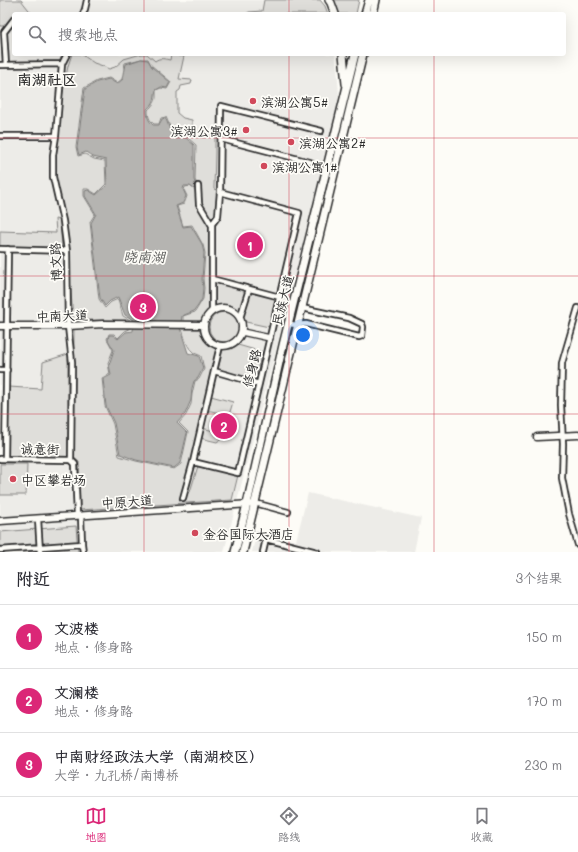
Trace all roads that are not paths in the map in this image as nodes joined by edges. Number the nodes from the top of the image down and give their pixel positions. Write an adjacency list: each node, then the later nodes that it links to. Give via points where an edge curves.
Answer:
1 (87, 0): 4 (street)
2 (329, 0): 5 (main road)
3 (374, 0): 6 (main road); 7 (main road)
4 (84, 12)
5 (334, 12)
6 (366, 12)
7 (373, 12)
8 (12, 21): 9 (street)
9 (2, 32): 16 (street)
10 (66, 56): 14 (street)
11 (343, 56): 17 (main road)
12 (354, 56): 17 (main road, 民族大道)
13 (363, 56): 32 (main road, 民族大道)
14 (62, 64): 16 (street); 20 (street, 博文路)
15 (0, 65): 16 (street)
16 (6, 65)
17 (346, 89): 36 (main road, 民族大道)
18 (321, 131): 21 (street, via 221,106)
19 (0, 136): 20 (street)
20 (56, 136): 28 (street, 博文路, via 53,155 54,177)
21 (221, 139): 22 (street); 24 (street)
22 (310, 162)
23 (198, 186): 25 (street, via 199,204)
24 (220, 192): 29 (street, via 218,216 212,224); 31 (street, 修身路, via 300,214)
25 (211, 224)
26 (0, 249): 27 (street)
27 (8, 249): 28 (street); 41 (street)
28 (67, 251): 40 (street, 博文路)
29 (212, 279): 30 (street); 34 (street)
30 (249, 289): 31 (street); 35 (street)
31 (280, 297): 43 (street, 修身路)
32 (302, 308): 38 (main road, 民族大道); 38 (street, via 349,318 362,324 363,332 359,337 306,324)
33 (578, 308): 50 (street, via 562,363)
34 (212, 311): 35 (main road, via 229,308); 37 (main road)
35 (240, 318): 42 (main road)
36 (288, 324): 38 (street); 57 (main road, 民族大道)
37 (204, 325): 40 (main road, 中南大道); 44 (main road, via 208,338)
38 (298, 325): 56 (main road, 民族大道)
39 (0, 326): 41 (main road, 中南大道)
40 (68, 326): 41 (main road, 中南大道); 53 (street, 博文路, via 72,362)
41 (7, 327): 46 (street)
42 (242, 332): 43 (street); 44 (main road, via 236,342)
43 (270, 338): 48 (street, 修身路)
44 (220, 346): 47 (street)
45 (0, 370): 46 (street)
46 (6, 370): 52 (street)
47 (214, 371): 48 (street); 54 (street)
48 (259, 384): 54 (street, 修身路, via 238,472)
49 (578, 435): 50 (main road)
50 (562, 436): 51 (main road); 65 (street, via 563,486)
51 (537, 437)
52 (3, 459): 53 (street, 诚意街)
53 (71, 460): 59 (street, 诚意街, via 75,464)
54 (193, 462): 55 (street)
55 (184, 498)
56 (255, 503): 57 (main road, 中原大道); 58 (street); 62 (main road, 民族大道)
57 (247, 504): 59 (main road, 中原大道); 69 (main road, 民族大道)
58 (288, 512)
59 (79, 516): 60 (main road, 中原大道); 64 (street, 诚意街)
60 (38, 519): 61 (main road, 中原大道); 66 (street)
61 (0, 521)
62 (248, 533): 63 (street); 70 (main road, 民族大道)
63 (266, 539): 71 (street); 72 (street)
64 (82, 544): 66 (street); 68 (street, 诚意街)
65 (578, 545)
66 (40, 549): 67 (street)
67 (0, 550)
68 (83, 552)
69 (235, 552)
70 (243, 552)
71 (263, 552)
72 (318, 552)

